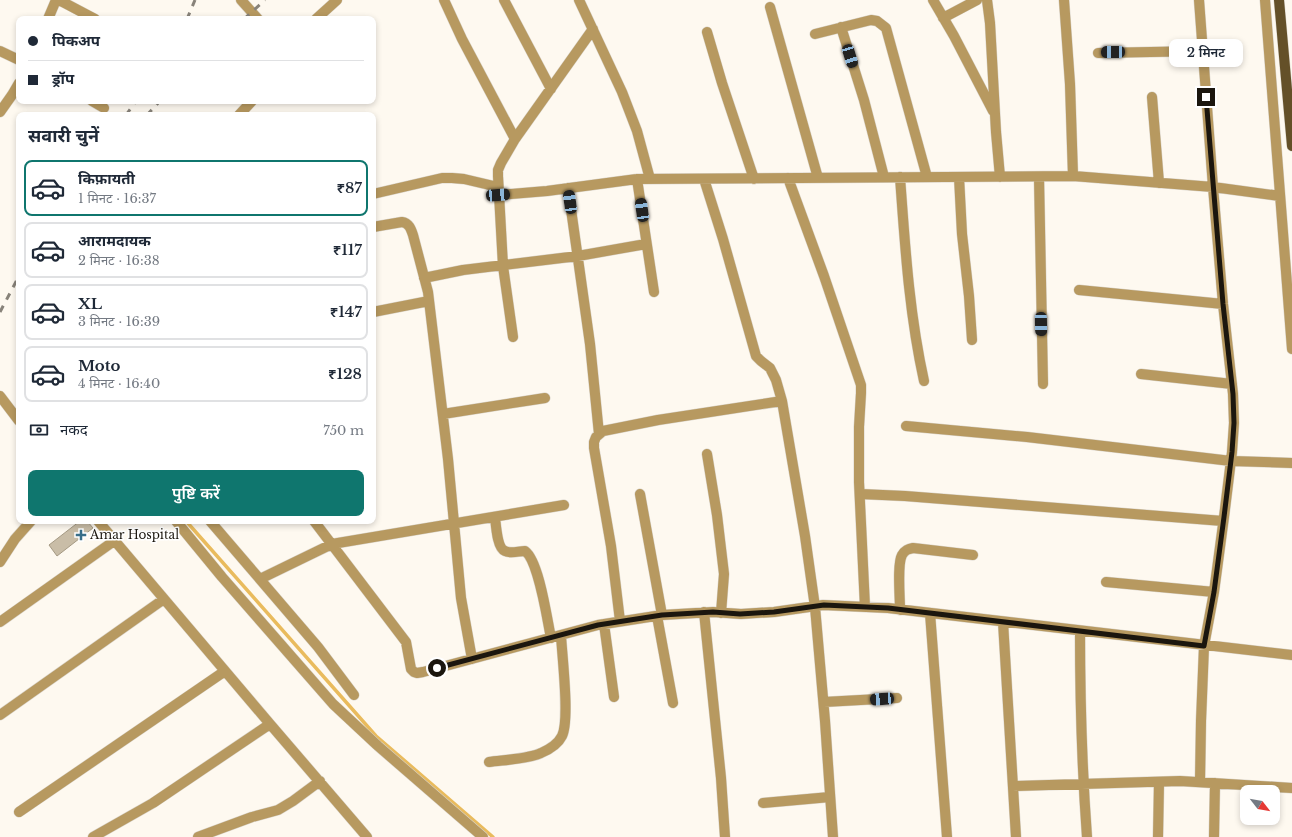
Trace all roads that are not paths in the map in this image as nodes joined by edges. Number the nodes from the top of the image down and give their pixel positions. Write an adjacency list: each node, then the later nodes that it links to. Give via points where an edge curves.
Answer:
1 (58, 0): 15 (street); 16 (street)
2 (241, 0): 17 (street)
3 (337, 0): 18 (street)
4 (444, 0): 37 (street)
5 (504, 0): 29 (street)
6 (579, 0): 21 (street)
7 (933, 0): 19 (street)
8 (977, 0): 19 (street)
9 (987, 0): 36 (street)
10 (1064, 0): 41 (street)
11 (1199, 0): 25 (street)
12 (1265, 0): 57 (street)
13 (1280, 0): 38 (main road)
14 (770, 7): 47 (street)
15 (50, 16)
16 (89, 16)
17 (255, 16)
18 (319, 16)
19 (943, 18): 36 (street)
20 (841, 27): 23 (street); 39 (street); 40 (street, via 871,20 886,28)
21 (593, 29): 29 (street); 49 (street, via 638,131)
22 (707, 32): 51 (street)
23 (815, 34)
24 (0, 51): 27 (street)
25 (1203, 51): 26 (street); 53 (street)
26 (1098, 53)
27 (16, 59)
28 (16, 87): 33 (street)
29 (551, 89): 37 (street)
30 (1152, 97): 52 (street)
31 (97, 104): 34 (street)
32 (249, 104): 35 (street)
33 (1, 108)
34 (104, 108)
35 (242, 112)
36 (995, 115): 44 (street)
37 (515, 139): 55 (street, via 498,170)
38 (1292, 146)
39 (884, 176): 42 (street); 47 (street)
40 (927, 176): 42 (street); 43 (street)
41 (1073, 176): 45 (street); 52 (street)
42 (900, 177): 72 (street, via 910,296)
43 (958, 177): 44 (street); 69 (street)
44 (1000, 177): 45 (street)
45 (1039, 177): 73 (street)
46 (788, 178): 47 (street); 51 (street); 86 (street, via 861,384)
47 (818, 178)
48 (637, 179): 49 (street); 54 (street); 59 (street)
49 (650, 179): 50 (street)
50 (704, 179): 51 (street); 77 (street, via 756,356 772,370)
51 (754, 179)
52 (1159, 183): 53 (street)
53 (1213, 187): 57 (street); 66 (street)
54 (568, 188): 55 (street, via 526,194); 60 (street)
55 (498, 191): 56 (street, via 452,178 442,178); 61 (street)
56 (376, 193)
57 (1280, 196): 70 (street)
58 (376, 226): 62 (street, via 402,222 410,226)
59 (646, 244): 60 (street); 64 (street)
60 (578, 256): 61 (street); 81 (street)
61 (503, 266): 62 (street, via 463,270); 68 (street)
62 (424, 278): 65 (street)
63 (1079, 290): 66 (street)
64 (654, 292)
65 (429, 301): 67 (street); 78 (street)
66 (1223, 304): 74 (street)
67 (376, 311)
68 (512, 337)
69 (972, 340)
70 (1292, 349)
71 (1141, 374): 74 (street)
72 (924, 381)
73 (1042, 384)
74 (1232, 384): 83 (street, via 1234,423)
75 (0, 396): 79 (street)
76 (544, 398): 78 (street)
77 (782, 401): 81 (street, via 658,420); 104 (street)
78 (443, 414): 95 (street)
79 (16, 417)
80 (906, 426): 83 (street, via 1027,437)
81 (599, 434): 112 (street, via 594,442 594,448 611,546)
82 (706, 454): 108 (street, via 724,574)
83 (1231, 461): 84 (street); 89 (street)
84 (1292, 463)
85 (640, 494): 110 (street)
86 (860, 494): 89 (street); 105 (street)
87 (564, 505): 88 (street)
88 (495, 517): 95 (street); 116 (street, via 502,549 510,552 525,551 532,559)
89 (1223, 521): 102 (street)
90 (28, 524): 99 (street)
91 (100, 524): 96 (street)
92 (178, 524): 142 (street, via 222,578 333,704)
93 (213, 524): 100 (street)
94 (316, 524): 97 (street)
95 (454, 524): 97 (street); 119 (street, via 462,605)
96 (114, 541): 103 (street); 111 (street)
97 (332, 544): 100 (street); 119 (street, via 406,642 414,672 423,672)
98 (973, 555): 106 (street, via 913,548 906,550 900,563)
99 (0, 562)
100 (260, 579): 121 (street, via 318,647)
101 (1106, 582): 102 (street)
102 (1214, 592): 117 (street)
103 (164, 599): 120 (street); 126 (street)
104 (816, 606): 105 (street); 108 (street, via 774,612); 124 (street)
105 (865, 607): 106 (street)
106 (900, 610): 109 (street)
107 (704, 612): 108 (street); 110 (street); 143 (street)
108 (721, 613)
109 (930, 613): 113 (street); 145 (street)
110 (659, 615): 112 (street); 125 (street)
111 (0, 622)
112 (620, 622): 114 (street)
113 (1003, 622): 115 (street); 134 (street)
114 (604, 624): 116 (street); 122 (street)
115 (1080, 631): 117 (street); 133 (street)
116 (556, 636): 119 (street); 128 (street, via 565,691 562,737 540,754)
117 (1204, 646): 118 (street); 131 (street)
118 (1292, 655)
119 (472, 658)
120 (225, 671): 127 (street); 138 (street)
121 (354, 695)
122 (614, 697)
123 (897, 698): 124 (street)
124 (824, 702): 136 (street)
125 (673, 703)
126 (0, 715)
127 (270, 724): 129 (street); 139 (street, via 154,803)
128 (489, 762)
129 (320, 781): 140 (street, via 278,810); 141 (street)
130 (1159, 782): 131 (street); 133 (street); 148 (street)
131 (1200, 782): 132 (street)
132 (1215, 783): 135 (street); 149 (street)
133 (1083, 784): 134 (street); 147 (street)
134 (1013, 786): 146 (street)
135 (1292, 788)
136 (830, 797): 137 (street); 144 (street)
137 (763, 803)
138 (19, 812)
139 (93, 837)
140 (198, 837)
141 (367, 837)
142 (483, 837)
143 (725, 837)
144 (833, 837)
145 (947, 837)
146 (1016, 837)
147 (1087, 837)
148 (1158, 837)
149 (1214, 837)

